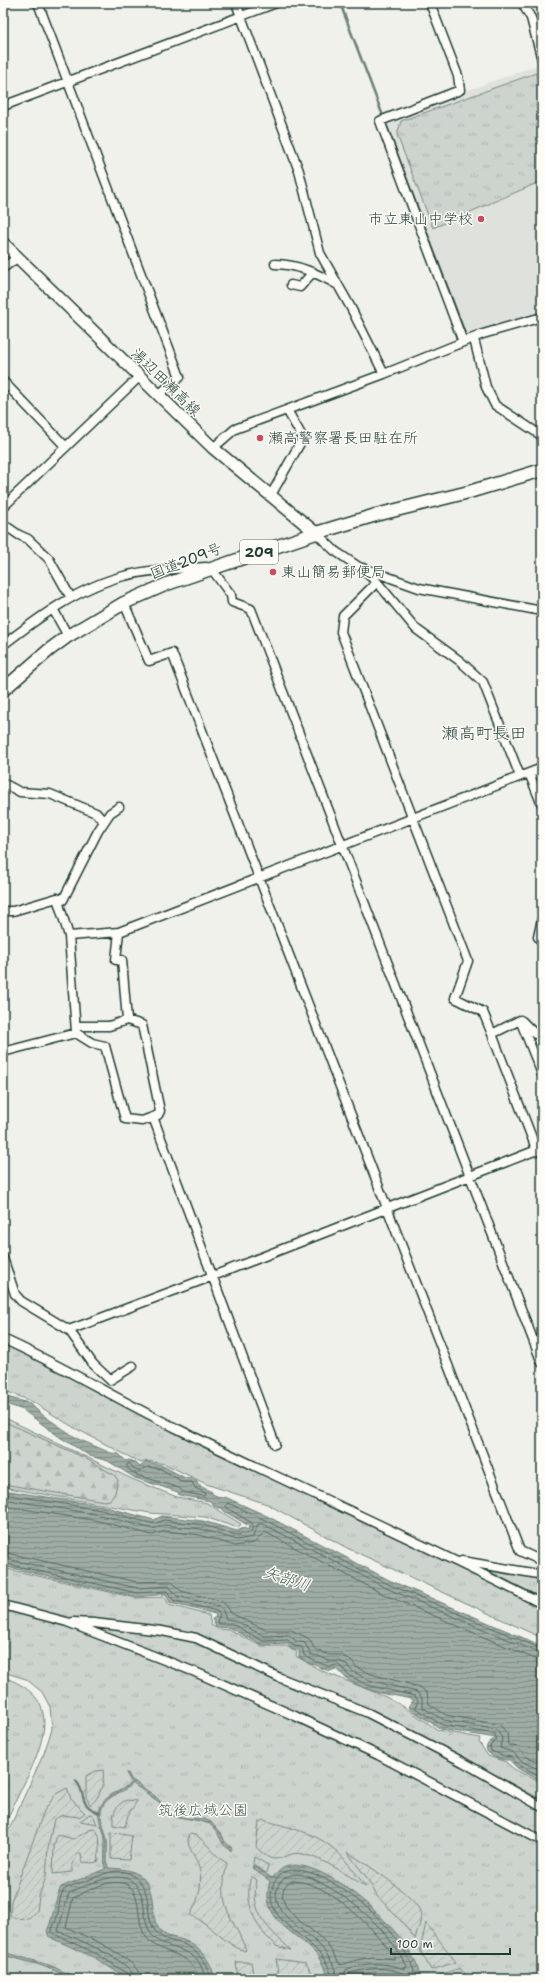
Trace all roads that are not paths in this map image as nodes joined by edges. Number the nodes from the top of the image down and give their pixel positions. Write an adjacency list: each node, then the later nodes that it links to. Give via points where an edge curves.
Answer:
1 (38, 3): 8 (street)
2 (236, 3): 6 (street)
3 (276, 3): 6 (street)
4 (430, 3): 19 (street, via 458,76 460,90 380,121)
5 (522, 3): 7 (street, via 531,18)
6 (241, 16): 8 (street); 16 (street, via 300,171 320,253)
7 (542, 60)
8 (68, 82): 9 (street); 23 (street, via 180,377)
9 (3, 106)
10 (3, 243): 11 (main road, 湯辺田瀬高線)
11 (17, 258): 13 (street); 21 (main road, 湯辺田瀬高線)
12 (275, 264): 14 (street, via 285,264)
13 (3, 268)
14 (313, 272): 15 (street, via 300,287); 16 (street)
15 (291, 285)
16 (338, 285): 20 (street)
17 (542, 316): 18 (street)
18 (474, 339): 19 (street); 25 (street, via 486,387 495,405)
19 (463, 342): 20 (street)
20 (384, 374): 24 (street)
21 (139, 377): 23 (main road, 湯辺田瀬高線); 26 (street)
22 (3, 381): 26 (street)
23 (158, 395): 27 (main road, 湯辺田瀬高線)
24 (287, 410): 27 (street, via 235,429); 29 (street, via 303,438)
25 (542, 436)
26 (66, 447): 30 (street)
27 (213, 448): 29 (main road, 湯辺田瀬高線)
28 (542, 470): 32 (highway, 国道209号 / 209)
29 (271, 495): 32 (main road, 湯辺田瀬高線)
30 (3, 507)
31 (3, 524): 36 (street, via 19,536 28,539 49,559)
32 (316, 533): 33 (highway, 国道209号 / 209); 34 (street, via 335,551)
33 (213, 567): 36 (street, via 141,572 124,576); 37 (highway, 国道209号 / 209); 51 (street, via 231,595 232,602 252,608)
34 (358, 567): 35 (street); 39 (street, via 419,588)
35 (377, 582): 45 (street, via 416,629 460,661 483,682); 49 (street, via 343,616 341,632)
36 (71, 598): 38 (street)
37 (124, 603): 40 (highway, 国道209号 / 209); 52 (street, via 149,661 172,653)
38 (53, 609): 40 (street); 41 (street, via 37,618)
39 (542, 611)
40 (68, 636): 42 (highway, 国道209号 / 209)
41 (3, 645)
42 (3, 690)
43 (542, 768): 44 (street)
44 (529, 773): 45 (street); 47 (street)
45 (520, 776): 49 (street)
46 (3, 783): 50 (street, via 20,792 50,794 96,813)
47 (542, 805)
48 (118, 806): 50 (street)
49 (414, 817): 51 (street); 63 (street, via 468,961 455,998 483,1012)
50 (104, 822): 53 (street, via 63,900)
51 (342, 845): 52 (street); 68 (street)
52 (259, 877): 56 (street); 69 (street)
53 (57, 898): 54 (street, via 13,911); 57 (street)
54 (3, 911)
55 (542, 919): 58 (street, via 538,937)
56 (118, 932): 57 (street); 59 (street, via 116,960 122,960)
57 (69, 936): 61 (street)
58 (542, 942)
59 (127, 1020): 61 (street, via 109,1026); 66 (street, via 142,1025 160,1111)
60 (520, 1020): 62 (street, via 535,1034); 63 (street); 65 (street)
61 (76, 1030): 64 (street); 66 (street, via 92,1043 105,1046 124,1119 142,1121)
62 (542, 1032)
63 (492, 1034): 67 (street)
64 (3, 1052)
65 (542, 1074)
66 (153, 1117): 71 (street)
67 (539, 1150): 68 (street)
68 (470, 1176): 69 (street); 74 (street)
69 (387, 1208): 71 (street); 78 (street, via 520,1551)
70 (3, 1258): 72 (street, via 15,1294 21,1301)
71 (213, 1276): 72 (street); 76 (street)
72 (69, 1330): 75 (street, via 93,1364 110,1380)
73 (3, 1339): 77 (street, via 244,1462)
74 (542, 1363)
75 (133, 1366)
76 (275, 1444)
77 (454, 1559): 79 (street, via 538,1574); 80 (street)
78 (542, 1561)
79 (542, 1572)
80 (542, 1604)
81 (3, 1605): 82 (street)
82 (67, 1622): 83 (street, via 162,1631 196,1638 278,1677 368,1714 463,1762); 84 (street, via 196,1672 295,1716 378,1755)
83 (542, 1807)
84 (542, 1841)

